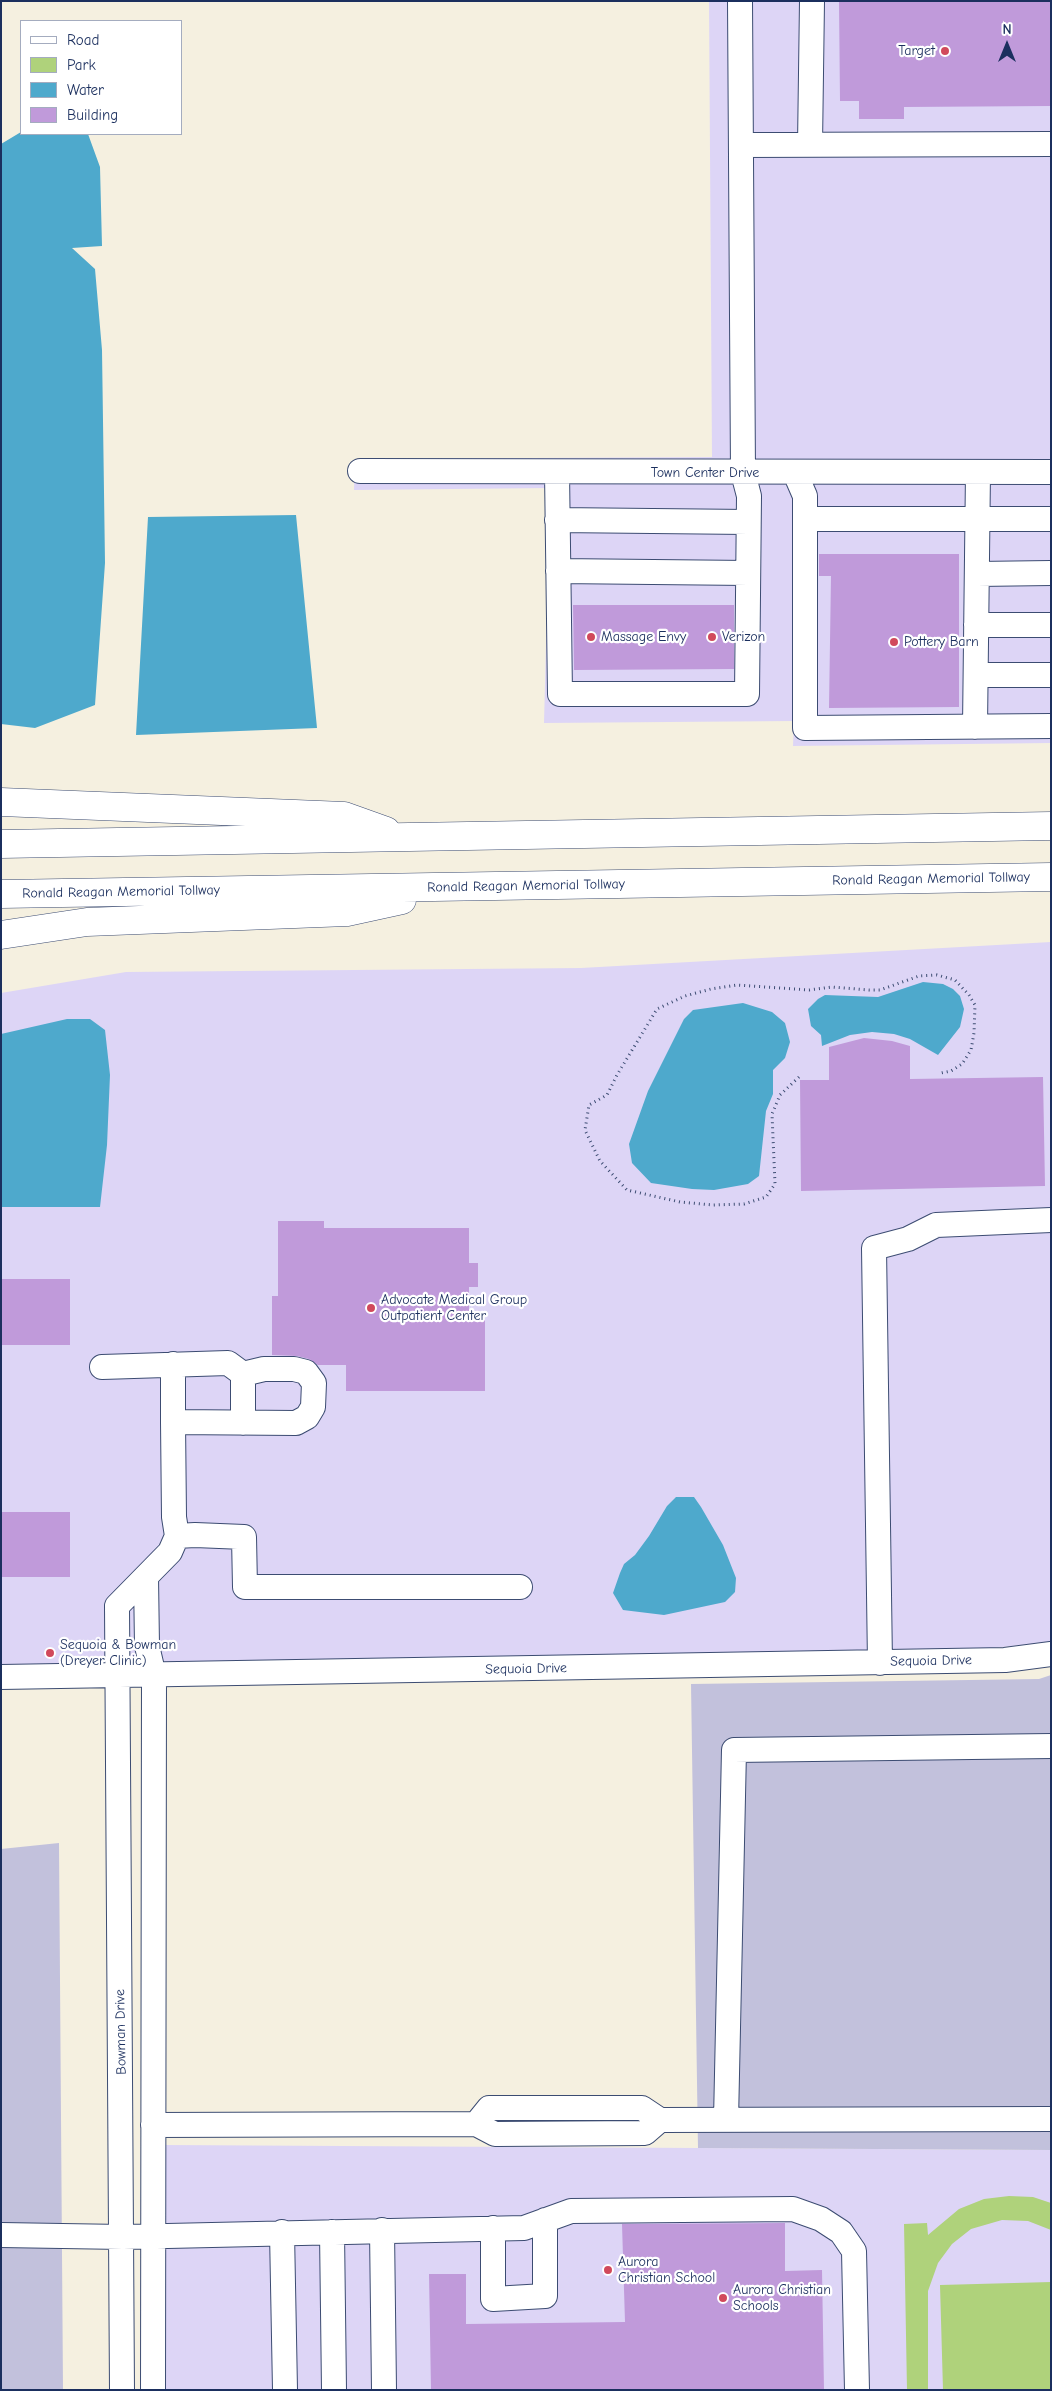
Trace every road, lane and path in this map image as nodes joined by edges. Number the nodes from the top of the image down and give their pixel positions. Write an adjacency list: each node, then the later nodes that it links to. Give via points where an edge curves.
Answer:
1 (740, 1): 4 (street)
2 (812, 1): 5 (street)
3 (1051, 144): 5 (street)
4 (741, 145): 5 (street); 10 (street)
5 (810, 145)
6 (360, 471): 7 (street, Town Center Drive)
7 (557, 472): 10 (street, Town Center Drive); 15 (street)
8 (978, 472): 9 (street, Town Center Drive); 11 (street, Town Center Drive); 13 (street)
9 (1051, 472)
10 (743, 473): 11 (street, Town Center Drive); 16 (street, via 749,496)
11 (795, 473): 12 (street, via 805,496)
12 (805, 519): 13 (street); 26 (street, via 805,728)
13 (978, 519): 14 (street); 20 (street)
14 (1051, 519)
15 (558, 520): 16 (street); 17 (street)
16 (748, 522): 18 (street)
17 (558, 571): 18 (street); 18 (street, via 560,694 747,694)
18 (748, 573)
19 (1051, 573): 20 (street)
20 (977, 574): 21 (street)
21 (976, 624): 22 (street); 23 (street)
22 (1051, 625)
23 (976, 675): 24 (street); 26 (street)
24 (1051, 675)
25 (1051, 726): 26 (street)
26 (975, 727)
27 (1, 802): 29 (highway, via 344,816)
28 (1051, 826): 29 (highway)
29 (404, 837): 30 (highway)
30 (1, 844)
31 (1051, 877): 32 (highway, Ronald Reagan Memorial Tollway)
32 (468, 887): 33 (highway, Ronald Reagan Memorial Tollway); 34 (highway, via 347,912 87,922)
33 (1, 894)
34 (1, 935)
35 (941, 1073): 36 (path, via 962,1064 971,1050 974,1033 975,1005 955,980 937,975 919,976 880,990 737,985 711,989 657,1008 607,1095 589,1105 585,1130 600,1161 628,1190 680,1202 744,1204 766,1197 775,1184 772,1114 780,1095)
36 (799, 1078)
37 (1051, 1220): 47 (street, via 936,1225 874,1248)
38 (173, 1364): 39 (street); 40 (street, via 228,1363); 41 (street)
39 (102, 1367)
40 (243, 1374): 42 (street); 42 (street, via 264,1369 294,1368 306,1372 314,1383 315,1396 307,1417 296,1423)
41 (173, 1422): 42 (street); 43 (street)
42 (243, 1423)
43 (177, 1536): 44 (street, Bowman Drive, via 170,1552); 45 (street, via 244,1537 245,1587)
44 (146, 1577): 48 (street, Bowman Drive, via 118,1606); 49 (street, via 147,1646)
45 (520, 1587)
46 (1051, 1654): 47 (street, Sequoia Drive, via 1004,1660)
47 (880, 1662): 49 (street, Sequoia Drive)
48 (118, 1675): 49 (street, Sequoia Drive); 50 (street, Sequoia Drive); 62 (street, Bowman Drive)
49 (154, 1676): 54 (street)
50 (1, 1677)
51 (1051, 1746): 53 (street, via 734,1750)
52 (1051, 2119): 53 (street)
53 (726, 2120): 54 (street, via 660,2120 642,2108 489,2108 476,2124)
54 (153, 2125): 61 (street)
55 (545, 2220): 56 (street, via 524,2228); 56 (street, via 545,2296 493,2299); 68 (street, via 571,2211 793,2209 821,2219 842,2232 854,2251)
56 (493, 2228): 57 (street)
57 (382, 2230): 59 (street); 67 (street)
58 (282, 2232): 59 (street); 61 (street); 65 (street)
59 (332, 2232): 66 (street)
60 (1, 2235): 62 (street)
61 (153, 2235): 62 (street); 64 (street)
62 (122, 2237): 63 (street, Bowman Drive)
63 (122, 2390)
64 (153, 2390)
65 (285, 2390)
66 (334, 2390)
67 (384, 2390)
68 (857, 2390)

